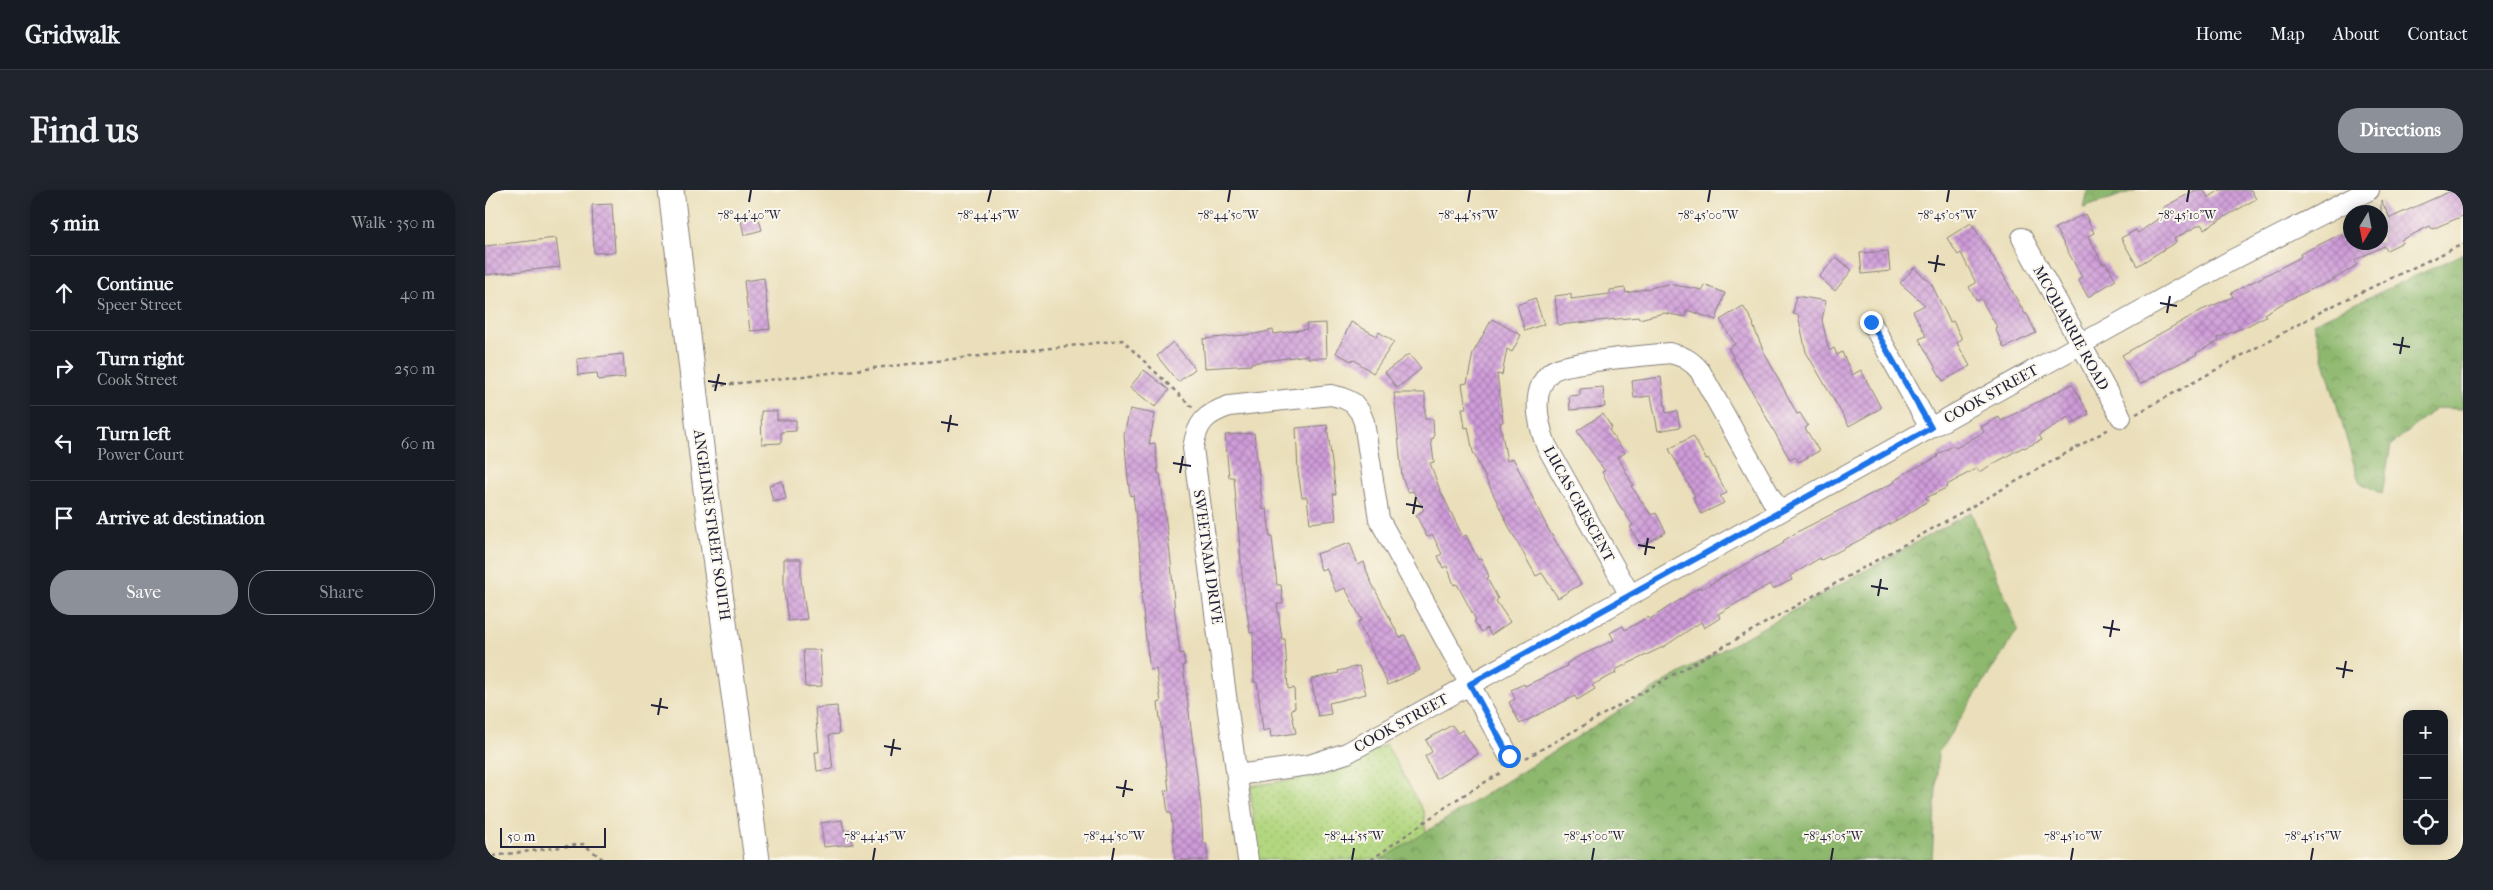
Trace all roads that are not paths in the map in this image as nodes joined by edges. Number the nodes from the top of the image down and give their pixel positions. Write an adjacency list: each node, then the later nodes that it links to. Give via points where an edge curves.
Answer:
1 (671, 190): 13 (main road, ANGELINE STREET SOUTH, via 708,507)
2 (2369, 190): 5 (street, COOK STREET, via 2256,247)
3 (2021, 238): 5 (street, MCQUARRIE ROAD)
4 (1871, 322): 7 (street)
5 (2081, 344): 6 (street, MCQUARRIE ROAD); 7 (street, COOK STREET)
6 (2121, 421)
7 (1931, 428): 8 (street, COOK STREET)
8 (1779, 512): 9 (street, COOK STREET); 9 (street, LUCAS CRESCENT, via 1693,362 1669,353 1551,371 1542,384 1537,402 1541,432)
9 (1630, 595): 10 (street, COOK STREET)
10 (1470, 684): 11 (street); 12 (street, COOK STREET, via 1328,761); 12 (street, SWEETNAM DRIVE, via 1379,519 1365,422 1353,403 1331,395 1215,410 1196,432 1193,448)
11 (1513, 761)
12 (1237, 775): 14 (street, SWEETNAM DRIVE)
13 (757, 860)
14 (1248, 860)

